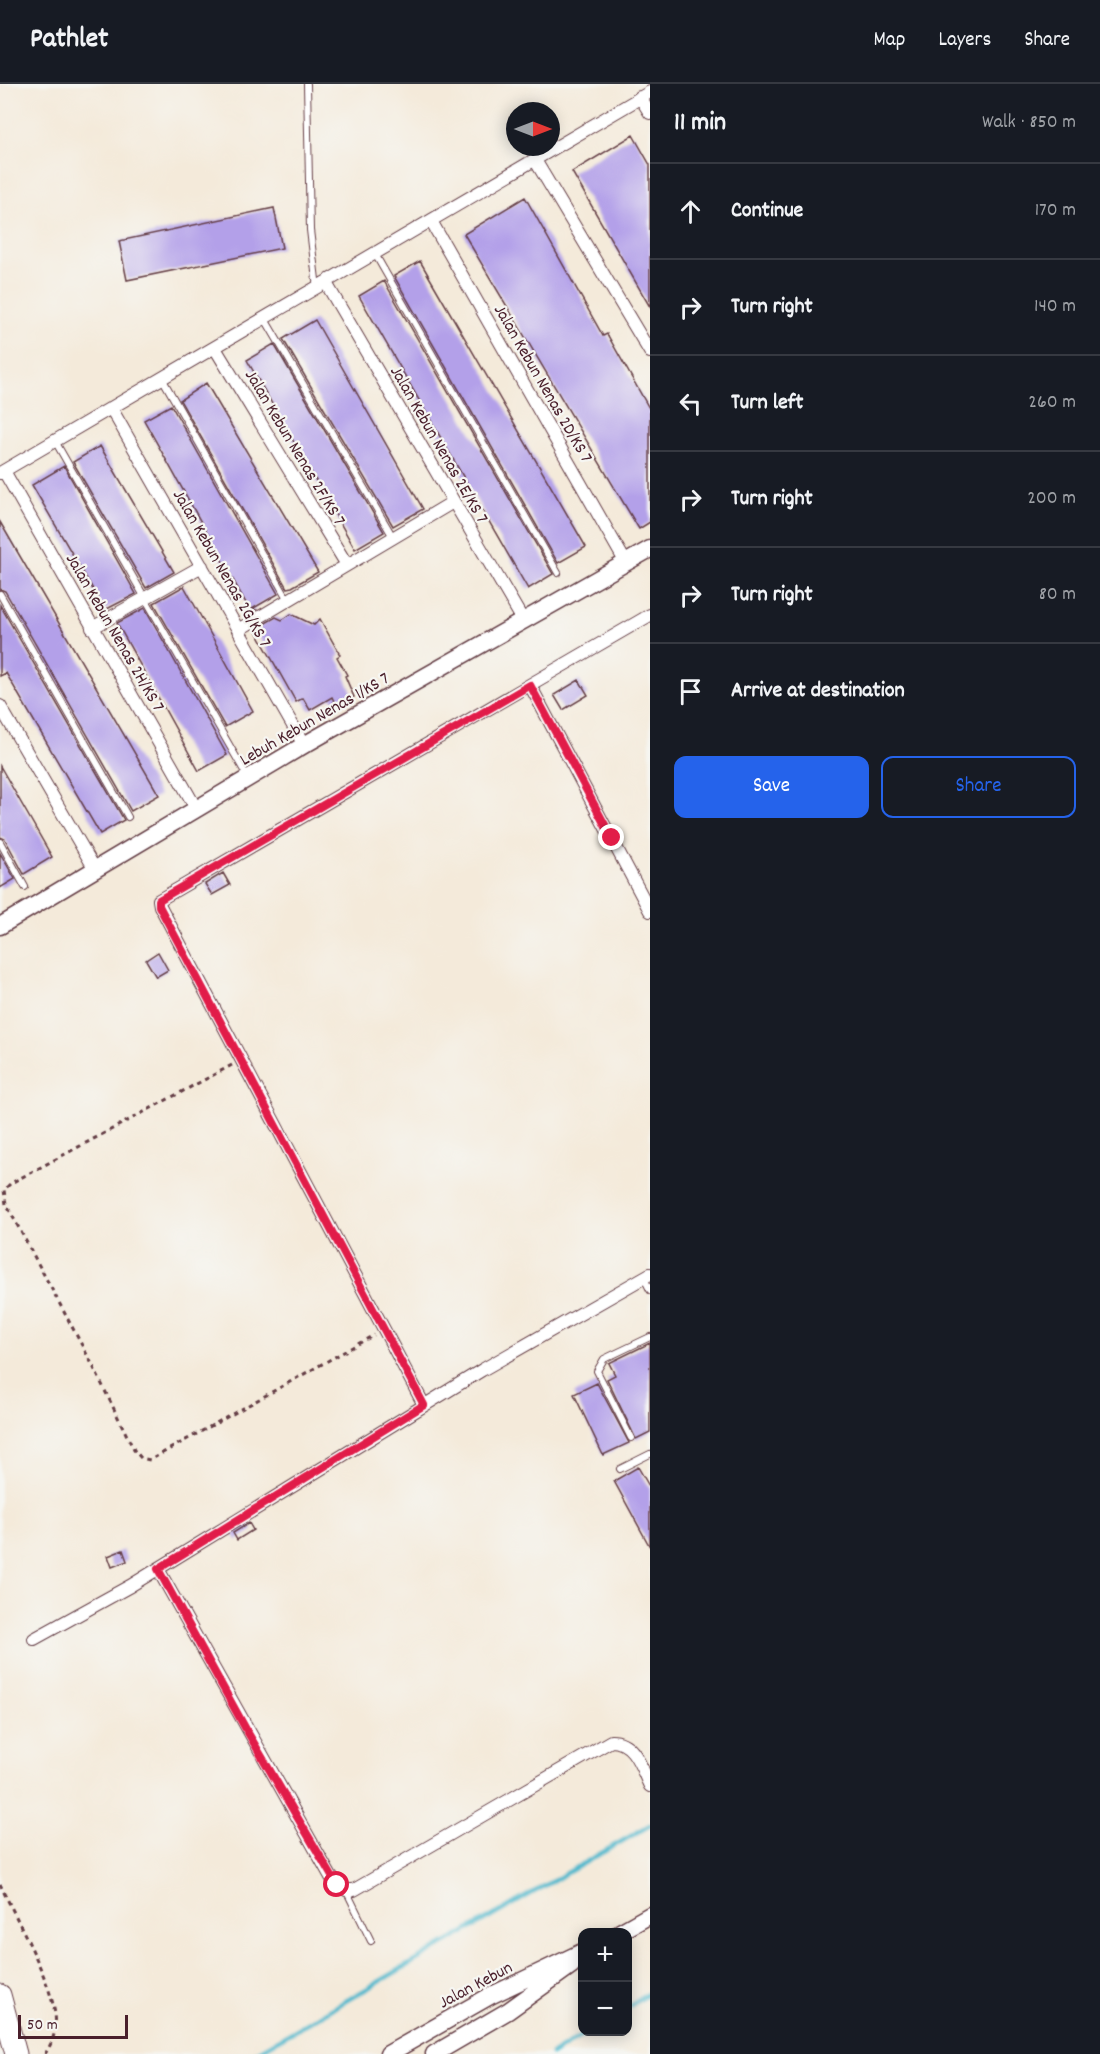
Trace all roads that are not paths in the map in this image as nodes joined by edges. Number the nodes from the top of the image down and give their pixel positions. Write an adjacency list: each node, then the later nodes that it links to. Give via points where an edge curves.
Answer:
1 (307, 84): 7 (lane, via 310,230)
2 (645, 94): 3 (street); 4 (street)
3 (650, 113)
4 (535, 160): 5 (street); 10 (street)
5 (430, 221): 6 (street); 18 (street, Jalan Kebun Nenas 2D/KS 7)
6 (375, 254): 7 (street); 21 (lane)
7 (322, 286): 8 (street); 15 (street, Jalan Kebun Nenas 2E/KS 7)
8 (265, 319): 9 (street); 16 (lane)
9 (215, 348): 11 (street); 19 (street, Jalan Kebun Nenas 2F/KS 7)
10 (650, 352)
11 (162, 378): 12 (street); 24 (lane)
12 (111, 408): 13 (street); 20 (street, Jalan Kebun Nenas 2G/KS 7)
13 (55, 441): 14 (street); 23 (lane)
14 (2, 472): 27 (street, Jalan Kebun Nenas 2H/KS 7)
15 (453, 502): 16 (street); 26 (street, Jalan Kebun Nenas 2E/KS 7)
16 (393, 537): 19 (street)
17 (650, 549): 18 (street, Lebuh Kebun Nenas 1/KS 7)
18 (626, 563): 26 (street, Lebuh Kebun Nenas 1/KS 7)
19 (347, 565): 24 (street)
20 (202, 566): 23 (street); 28 (street, Jalan Kebun Nenas 2G/KS 7)
21 (558, 573)
22 (0, 594): 34 (lane)
23 (145, 597): 27 (street); 32 (lane)
24 (288, 600): 28 (street)
25 (650, 615): 29 (street)
26 (524, 622): 31 (street, Lebuh Kebun Nenas 1/KS 7)
27 (92, 628): 33 (street, Jalan Kebun Nenas 2H/KS 7)
28 (238, 630): 31 (street, Jalan Kebun Nenas 2G/KS 7)
29 (530, 685): 38 (street); 43 (street, via 160,897 159,906)
30 (0, 706): 36 (street)
31 (304, 745): 32 (street, Lebuh Kebun Nenas 1/KS 7)
32 (249, 778): 33 (street, Lebuh Kebun Nenas 1/KS 7)
33 (197, 810): 36 (street, Lebuh Kebun Nenas 1/KS 7)
34 (128, 817)
35 (0, 842): 37 (lane)
36 (96, 871): 39 (street, Lebuh Kebun Nenas 1/KS 7)
37 (25, 887)
38 (650, 911)
39 (0, 926)
40 (647, 1276): 41 (lane); 43 (street)
41 (650, 1290)
42 (650, 1336): 44 (lane, via 604,1359 597,1371)
43 (424, 1405): 47 (street)
44 (630, 1438)
45 (650, 1454): 46 (lane)
46 (620, 1469)
47 (158, 1569): 48 (street); 50 (street, via 331,1877)
48 (34, 1640)
49 (650, 1786): 50 (street, via 632,1749 611,1742 354,1890)
50 (346, 1890): 53 (lane)
51 (650, 1915): 52 (street)
52 (627, 1928)
53 (371, 1941)
54 (578, 1954): 58 (street, Jalan Kebun, via 490,1996)
55 (578, 1961): 59 (street, Jalan Kebun, via 508,2011)
56 (0, 1995): 57 (highway)
57 (16, 2054)
58 (388, 2054)
59 (434, 2054)

